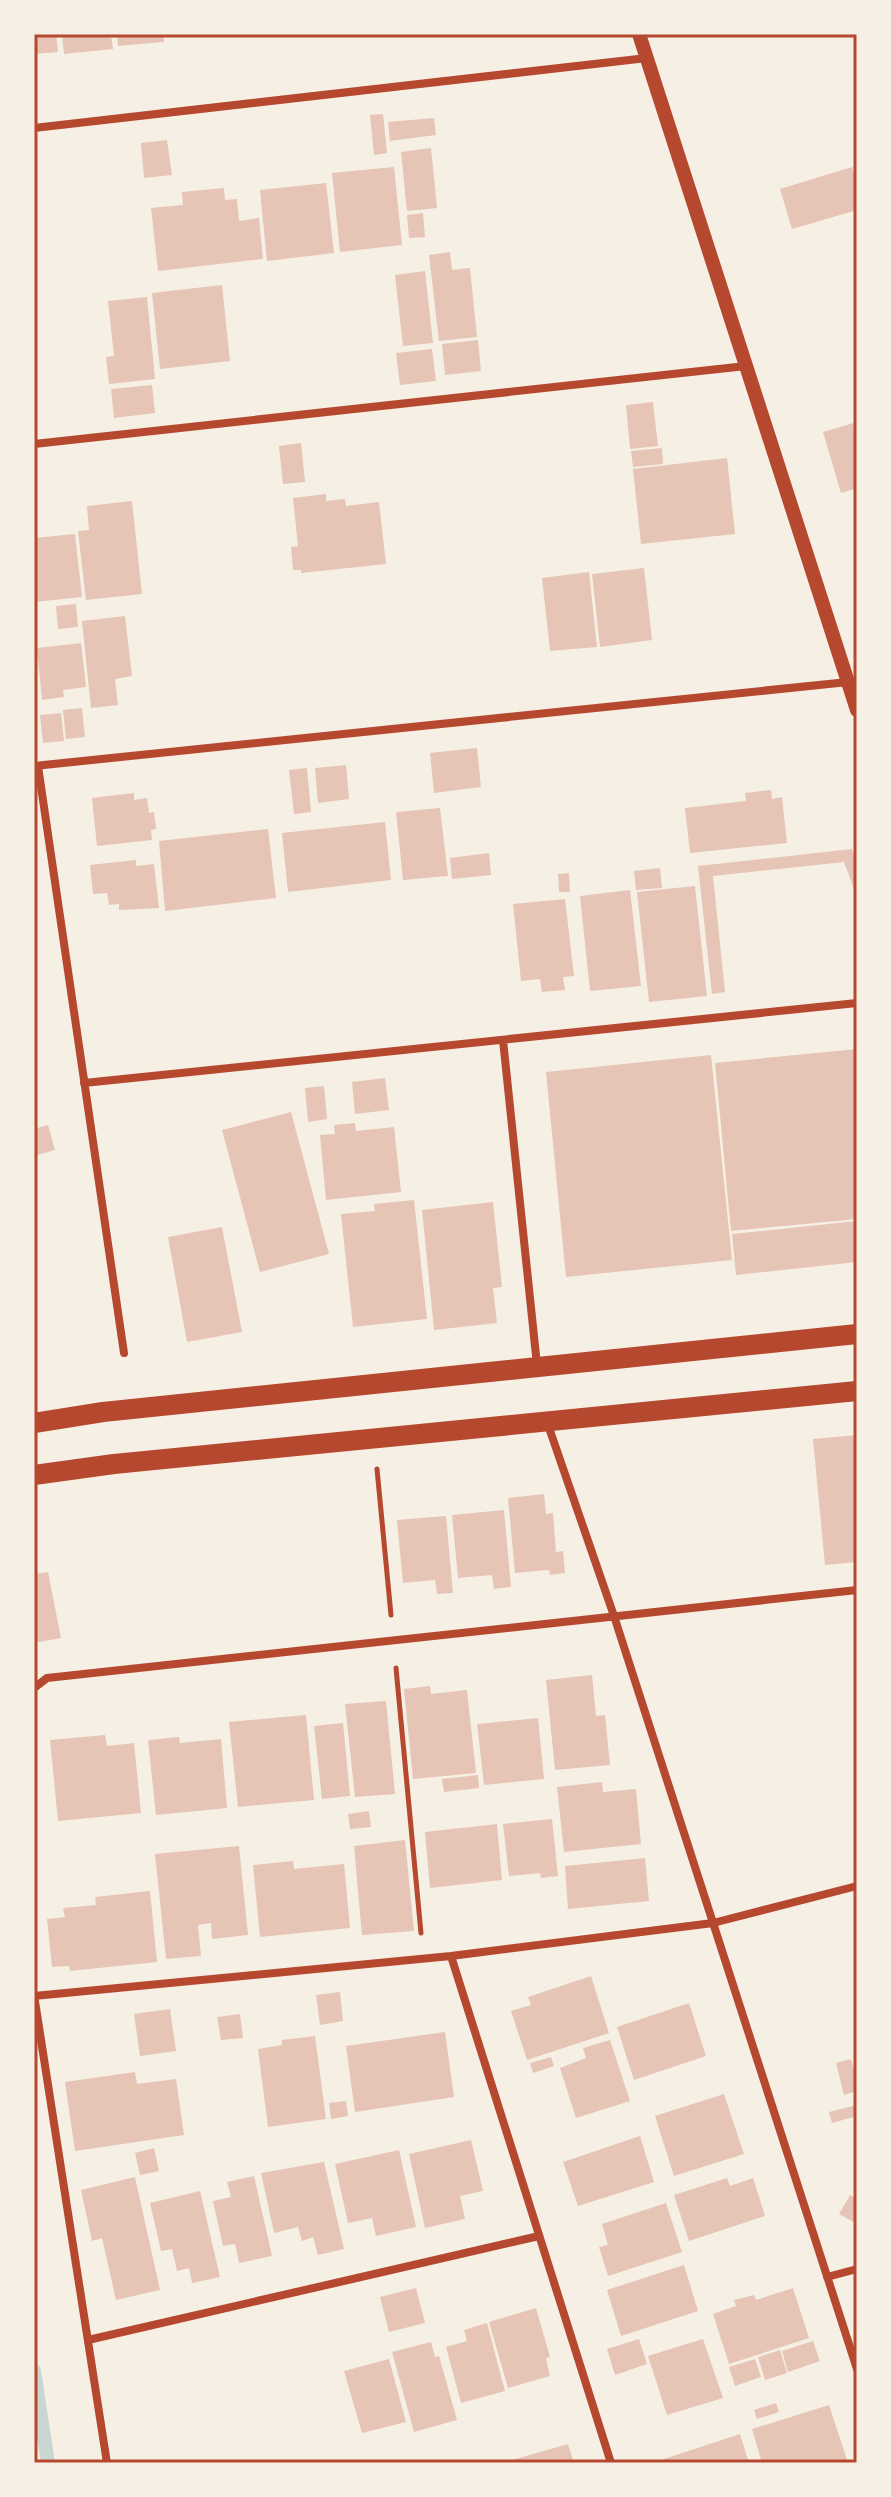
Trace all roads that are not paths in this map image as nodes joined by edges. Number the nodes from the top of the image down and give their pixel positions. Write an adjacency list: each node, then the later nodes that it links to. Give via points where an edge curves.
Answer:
1 (639, 34): 2 (street)
2 (647, 58): 3 (street); 4 (street)
3 (34, 128)
4 (746, 366): 5 (street); 6 (street)
5 (34, 444)
6 (848, 682): 7 (street); 8 (street)
7 (857, 710)
8 (36, 766): 11 (street)
9 (857, 1003): 10 (street)
10 (503, 1040): 11 (street); 14 (street)
11 (84, 1083): 13 (street)
12 (857, 1334): 14 (main road)
13 (124, 1353)
14 (537, 1367): 17 (main road)
15 (857, 1391): 16 (main road)
16 (547, 1421): 18 (main road); 20 (street)
17 (34, 1423)
18 (34, 1475)
19 (857, 1590): 20 (street)
20 (614, 1616): 21 (street, via 47,1678); 23 (street)
21 (34, 1688)
22 (857, 1886): 23 (street)
23 (713, 1923): 24 (street); 28 (street)
24 (451, 1956): 25 (street); 26 (street)
25 (34, 1996): 29 (street)
26 (539, 2236): 29 (street); 32 (street)
27 (857, 2269): 28 (street)
28 (827, 2277): 30 (street)
29 (88, 2340): 31 (street)
30 (857, 2369)
31 (107, 2463)
32 (611, 2463)

